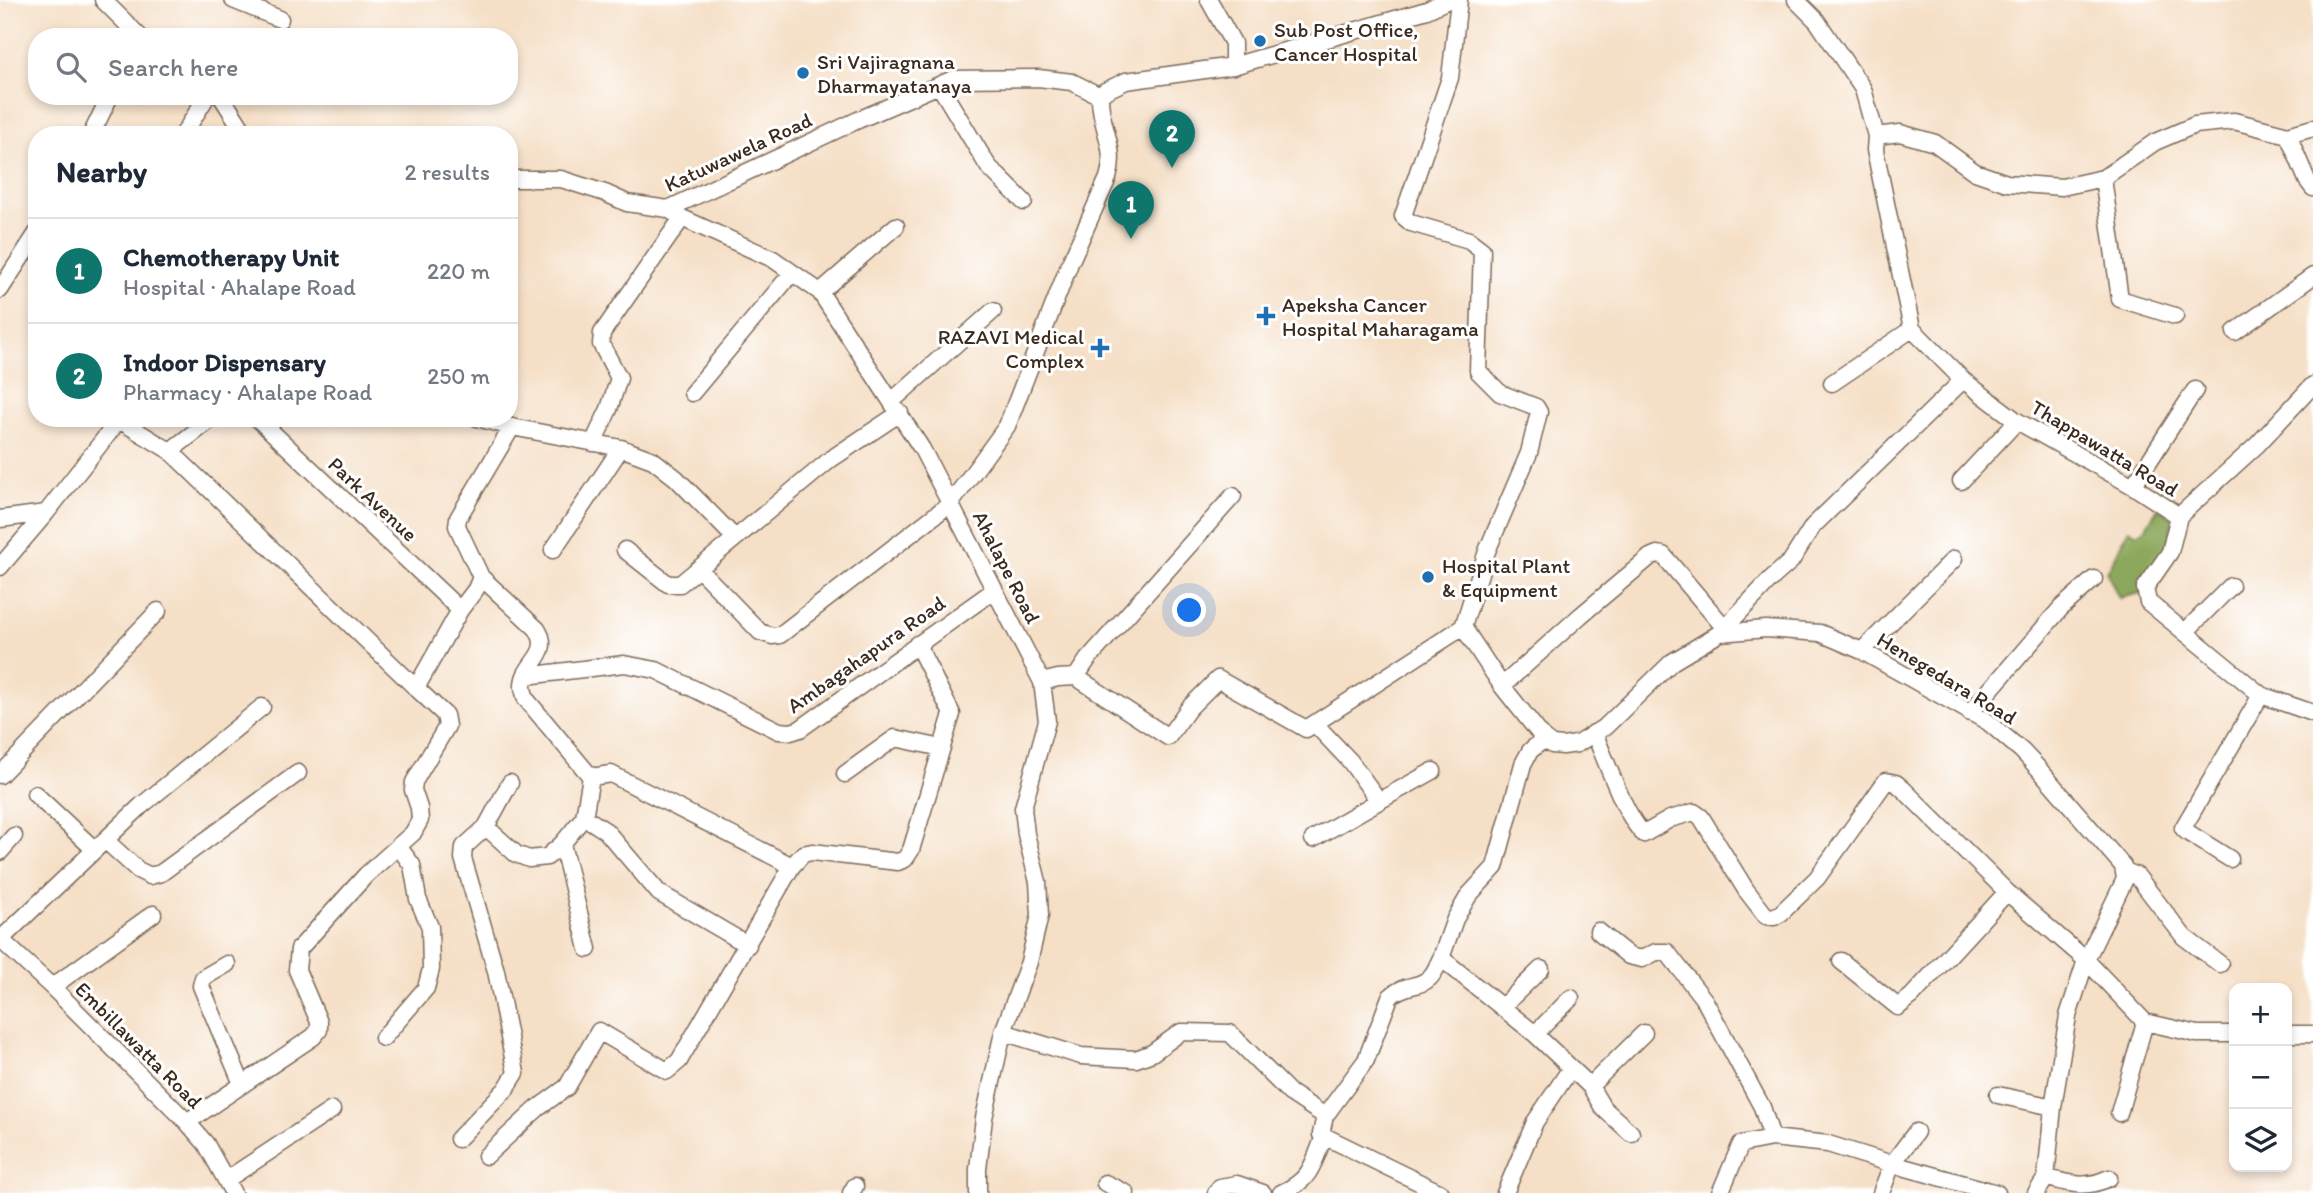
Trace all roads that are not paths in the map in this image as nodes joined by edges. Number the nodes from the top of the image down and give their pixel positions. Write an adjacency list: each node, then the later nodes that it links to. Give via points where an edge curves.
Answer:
1 (103, 0): 8 (street)
2 (233, 0): 7 (street)
3 (1209, 0): 9 (street, via 1233,43)
4 (1448, 0): 9 (street)
5 (1459, 0): 71 (street, via 1450,78 1404,216 1411,223 1469,240 1482,250 1478,371 1500,393 1539,412 1529,453 1487,551)
6 (1796, 0): 20 (street, via 1863,89)
7 (280, 19)
8 (131, 28)
9 (1233, 66): 11 (street, via 1126,81)
10 (939, 85): 11 (street, Katuwawela Road, via 953,79 1038,78 1072,82); 24 (street, via 988,166); 25 (street, Katuwawela Road)
11 (1100, 96): 55 (street, Ahalape Road, via 1112,151 1108,178 1007,426)
12 (106, 105): 15 (street)
13 (201, 105): 16 (street)
14 (227, 105): 17 (street)
15 (95, 126)
16 (189, 126)
17 (240, 126)
18 (2313, 128): 19 (street)
19 (2288, 135): 21 (street, via 2234,121 2195,125 2155,142); 23 (street)
20 (1876, 136): 21 (street, via 1900,133 1935,143 1975,172 2007,183 2062,187); 35 (street, via 1875,150)
21 (2103, 178): 34 (street, via 2120,299)
22 (518, 179): 25 (street, Katuwawela Road, via 561,179 627,203)
23 (2313, 188)
24 (1024, 202)
25 (668, 209): 26 (street)
26 (682, 218): 29 (street, via 774,259); 49 (street, via 602,332 601,344 619,378)
27 (896, 226): 32 (street)
28 (28, 247): 31 (street)
29 (792, 273): 32 (street); 41 (street)
30 (2313, 276): 36 (street)
31 (0, 290)
32 (820, 292): 42 (street)
33 (993, 311): 42 (street)
34 (2175, 316)
35 (1912, 329): 37 (street, Thappawatta Road); 38 (street)
36 (2235, 332)
37 (1963, 380): 43 (street, Thappawatta Road); 72 (street, via 1813,526 1791,561)
38 (1832, 383)
39 (2313, 385): 57 (street, via 2257,445)
40 (2195, 390): 53 (street)
41 (692, 393)
42 (896, 407): 55 (street); 59 (street)
43 (2017, 421): 52 (street); 53 (street, Thappawatta Road)
44 (114, 427): 56 (street)
45 (132, 427): 51 (street)
46 (201, 427): 51 (street)
47 (267, 427): 69 (street, Park Avenue)
48 (512, 427): 49 (street); 65 (street, via 458,519 457,526)
49 (593, 443): 50 (street)
50 (621, 448): 59 (street, via 653,460 677,478); 60 (street)
51 (170, 451): 80 (street)
52 (1961, 481)
53 (2133, 486): 57 (street, Thappawatta Road)
54 (1233, 496): 77 (street)
55 (951, 503): 64 (street, via 780,635 760,632); 68 (street, Ahalape Road)
56 (46, 513): 58 (street); 63 (street)
57 (2179, 516): 73 (street, Thappawatta Road, via 2170,552 2145,587 2148,602)
58 (0, 519)
59 (735, 538): 64 (street)
60 (553, 550)
61 (625, 550): 64 (street, via 668,584 680,584)
62 (1954, 559): 75 (street)
63 (0, 566)
64 (699, 569)
65 (481, 577): 69 (street); 76 (street, via 543,638)
66 (2094, 579): 83 (street, via 2062,608)
67 (2231, 586): 73 (street)
68 (993, 591): 74 (street, Ambagahapura Road); 78 (street, Ahalape Road)
69 (460, 610): 80 (street)
70 (158, 611): 92 (street)
71 (1463, 627): 79 (street); 85 (street)
72 (1722, 630): 75 (street, Henegedara Road, via 1820,632); 79 (street, via 1663,555 1657,554); 86 (street, via 1672,662)
73 (2185, 632): 81 (street, Thappawatta Road)
74 (916, 644): 76 (street, Ambagahapura Road, via 791,732 656,670 624,664); 88 (street, via 952,714)
75 (1862, 651): 83 (street, Henegedara Road)
76 (526, 676): 93 (street, via 526,698)
77 (1076, 677): 78 (street); 85 (street, via 1168,737 1218,679 1306,729)
78 (1042, 682): 124 (street, Ahalape Road, via 1047,720 1023,808 1040,915)
79 (1502, 686): 87 (street)
80 (416, 688): 103 (street, via 445,715 447,726 414,782 420,820)
81 (2261, 695): 84 (street); 105 (street, via 2183,828)
82 (262, 707): 102 (street)
83 (1970, 713): 107 (street, Henegedara Road, via 2022,751)
84 (2313, 713)
85 (1315, 724): 96 (street)
86 (1594, 733): 87 (street, via 1577,744 1563,746); 108 (street, via 1639,830 1644,834 1694,812 1766,916 1781,913 1817,878 1886,781 1903,789)
87 (1544, 739): 114 (street, via 1522,764 1495,867 1469,895)
88 (942, 748): 91 (street, via 895,738); 106 (street, via 905,859 898,862 812,852 803,854)
89 (1433, 771): 96 (street)
90 (298, 773): 102 (street, via 161,873 150,876)
91 (845, 774)
92 (0, 775)
93 (591, 777): 97 (street); 106 (street, via 611,774)
94 (510, 783): 98 (street)
95 (35, 794): 102 (street)
96 (1380, 802): 100 (street)
97 (584, 817): 101 (street); 112 (street, via 606,831 659,893)
98 (486, 827): 101 (street, via 516,855 529,859 547,857); 144 (street, via 464,847 463,858 496,971 516,1073)
99 (14, 836): 104 (street)
100 (1313, 839)
101 (562, 844): 113 (street)
102 (100, 845): 111 (street)
103 (398, 846): 130 (street, via 412,865 418,899 430,928 431,969 426,988); 132 (street, via 299,949 297,970 319,1022 318,1030)
104 (0, 852)
105 (2230, 859)
106 (792, 866): 112 (street)
107 (2125, 871): 115 (street); 118 (street, Henegedara Road, via 2137,876 2184,937)
108 (2007, 892): 115 (street); 116 (street, via 1898,1007)
109 (153, 914): 120 (street)
110 (1598, 931): 143 (street, via 1629,956 1642,959 1656,952 1667,953 1705,1002 1762,1107)
111 (0, 939): 120 (street, Embillawatta Road)
112 (748, 945): 145 (street, via 679,1061 667,1071 599,1031 567,1087)
113 (587, 949)
114 (1441, 958): 122 (street); 138 (street, via 1431,977 1398,989 1390,997 1366,1060)
115 (2086, 960): 123 (street); 135 (street, via 2068,1016)
116 (1841, 961)
117 (227, 964): 132 (street, via 203,978 201,986)
118 (2220, 964)
119 (1541, 968): 122 (street)
120 (52, 987): 139 (street, Embillawatta Road)
121 (1571, 998): 126 (street)
122 (1502, 1007): 126 (street)
123 (2145, 1022): 127 (street, via 2197,1034); 137 (street)
124 (1003, 1032): 138 (street, via 1081,1056 1136,1059 1181,1032 1230,1033 1290,1093); 151 (street, Ahalape Road, via 984,1118)
125 (1644, 1033): 133 (street)
126 (1535, 1034): 131 (street)
127 (2229, 1034)
128 (2292, 1034): 129 (street)
129 (2313, 1034)
130 (383, 1038)
131 (1571, 1068): 133 (street); 157 (street, via 1535,1122)
132 (243, 1084): 139 (street)
133 (1590, 1086): 141 (street, via 1604,1108)
134 (1998, 1094): 135 (street)
135 (2053, 1107): 147 (street)
136 (332, 1110): 150 (street)
137 (2119, 1113)
138 (1325, 1116): 142 (street)
139 (187, 1122): 150 (street, Embillawatta Road, via 206,1144)
140 (1916, 1132): 146 (street)
141 (1631, 1133)
142 (1324, 1136): 155 (street, via 1313,1166 1299,1185); 156 (street)
143 (1772, 1138): 146 (street, via 1828,1144); 158 (street, via 1741,1144)
144 (458, 1139)
145 (486, 1156)
146 (1892, 1164): 159 (street); 160 (street)
147 (2046, 1178): 148 (street, via 2080,1186); 161 (street)
148 (2109, 1178)
149 (1105, 1183): 152 (street)
150 (229, 1186)
151 (978, 1193)
152 (1126, 1193)
153 (1216, 1193): 154 (street, via 1220,1187 1237,1184)
154 (1263, 1193)
155 (1281, 1193)
156 (1441, 1193)
157 (1504, 1193)
158 (1720, 1193)
159 (1881, 1193)
160 (1997, 1193)
161 (2036, 1193)

